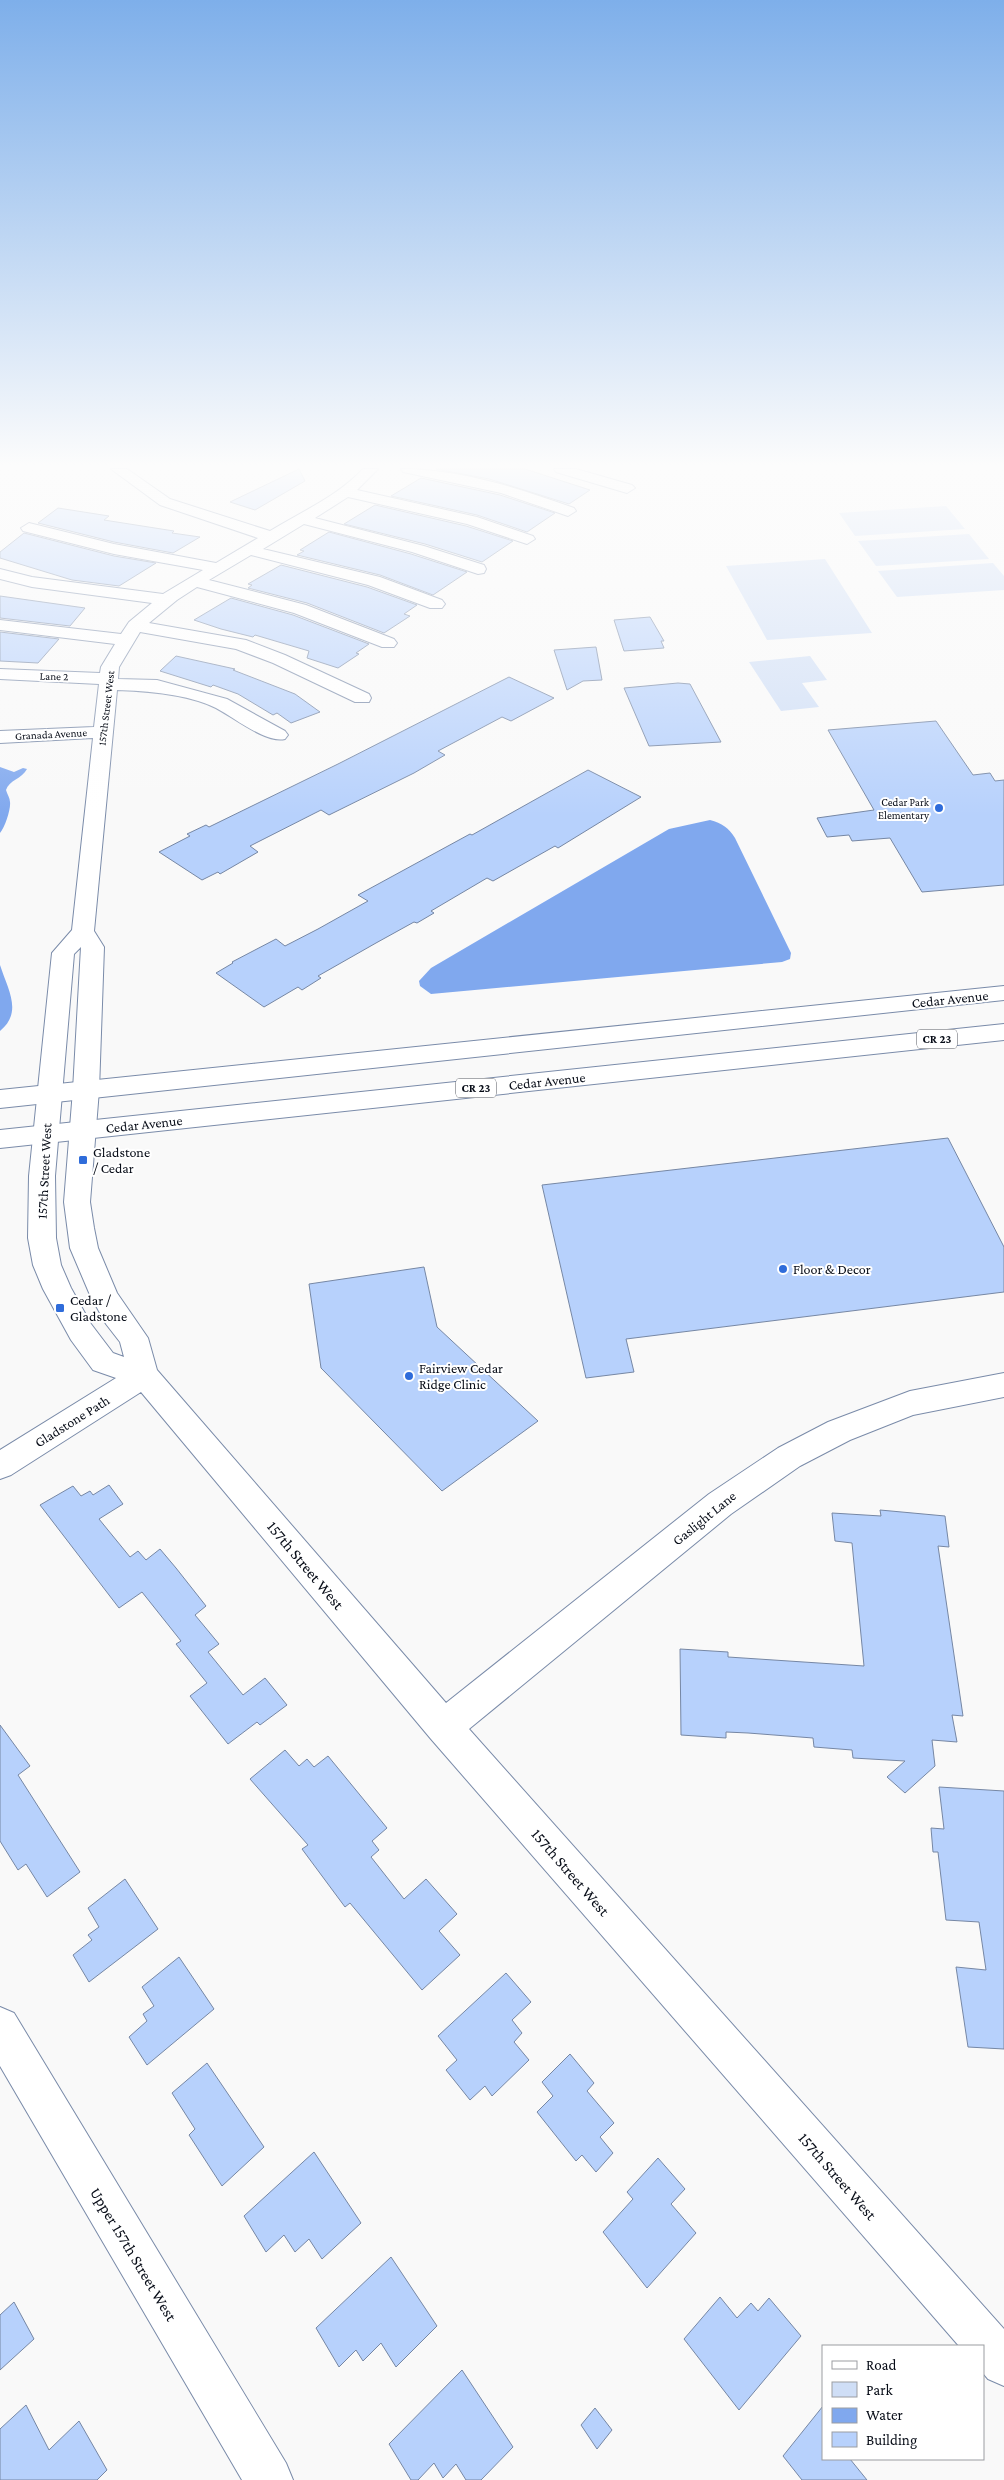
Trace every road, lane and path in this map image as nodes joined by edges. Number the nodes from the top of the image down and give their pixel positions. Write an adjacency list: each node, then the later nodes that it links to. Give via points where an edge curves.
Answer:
1 (52, 585): 5 (street)
2 (191, 585): 5 (street, 157th Street West)
3 (207, 585): 9 (street, via 300,609)
4 (384, 585): 6 (street)
5 (166, 600): 8 (street, 157th Street West)
6 (436, 604)
7 (0, 625): 8 (street)
8 (131, 633): 11 (street, 157th Street West, via 110,668); 12 (street, via 240,644)
9 (388, 643)
10 (0, 674): 11 (street, Lane 2)
11 (108, 682): 13 (street, 157th Street West); 14 (street, Lane 2, via 157,686 220,703)
12 (362, 698)
13 (103, 732): 15 (street, Granada Avenue); 16 (street, 157th Street West)
14 (278, 735)
15 (0, 737)
16 (83, 931): 19 (street, 157th Street West, via 93,947); 20 (street, 157th Street West, via 63,953)
17 (1004, 994): 19 (street, Cedar Avenue)
18 (1004, 1032): 22 (street, Cedar Avenue / CR 23)
19 (86, 1090): 20 (street, Cedar Avenue); 22 (street, 157th Street West)
20 (49, 1094): 21 (street, Cedar Avenue); 23 (street, 157th Street West)
21 (0, 1099)
22 (83, 1130): 23 (street, Cedar Avenue / CR 23); 25 (street, 157th Street West, via 77,1202 84,1248 104,1295 133,1338)
23 (45, 1134): 24 (street, Cedar Avenue / CR 23); 25 (street, 157th Street West, via 42,1238 57,1288 81,1332 104,1362)
24 (0, 1139)
25 (144, 1375): 27 (street, Gladstone Path); 28 (street, 157th Street West)
26 (1004, 1385): 28 (street, Gaslight Lane, via 910,1403 839,1431 789,1456 720,1504)
27 (0, 1466)
28 (444, 1728): 30 (street, 157th Street West)
29 (0, 2028): 31 (street, Upper 157th Street West)
30 (1004, 2364)
31 (269, 2480)

